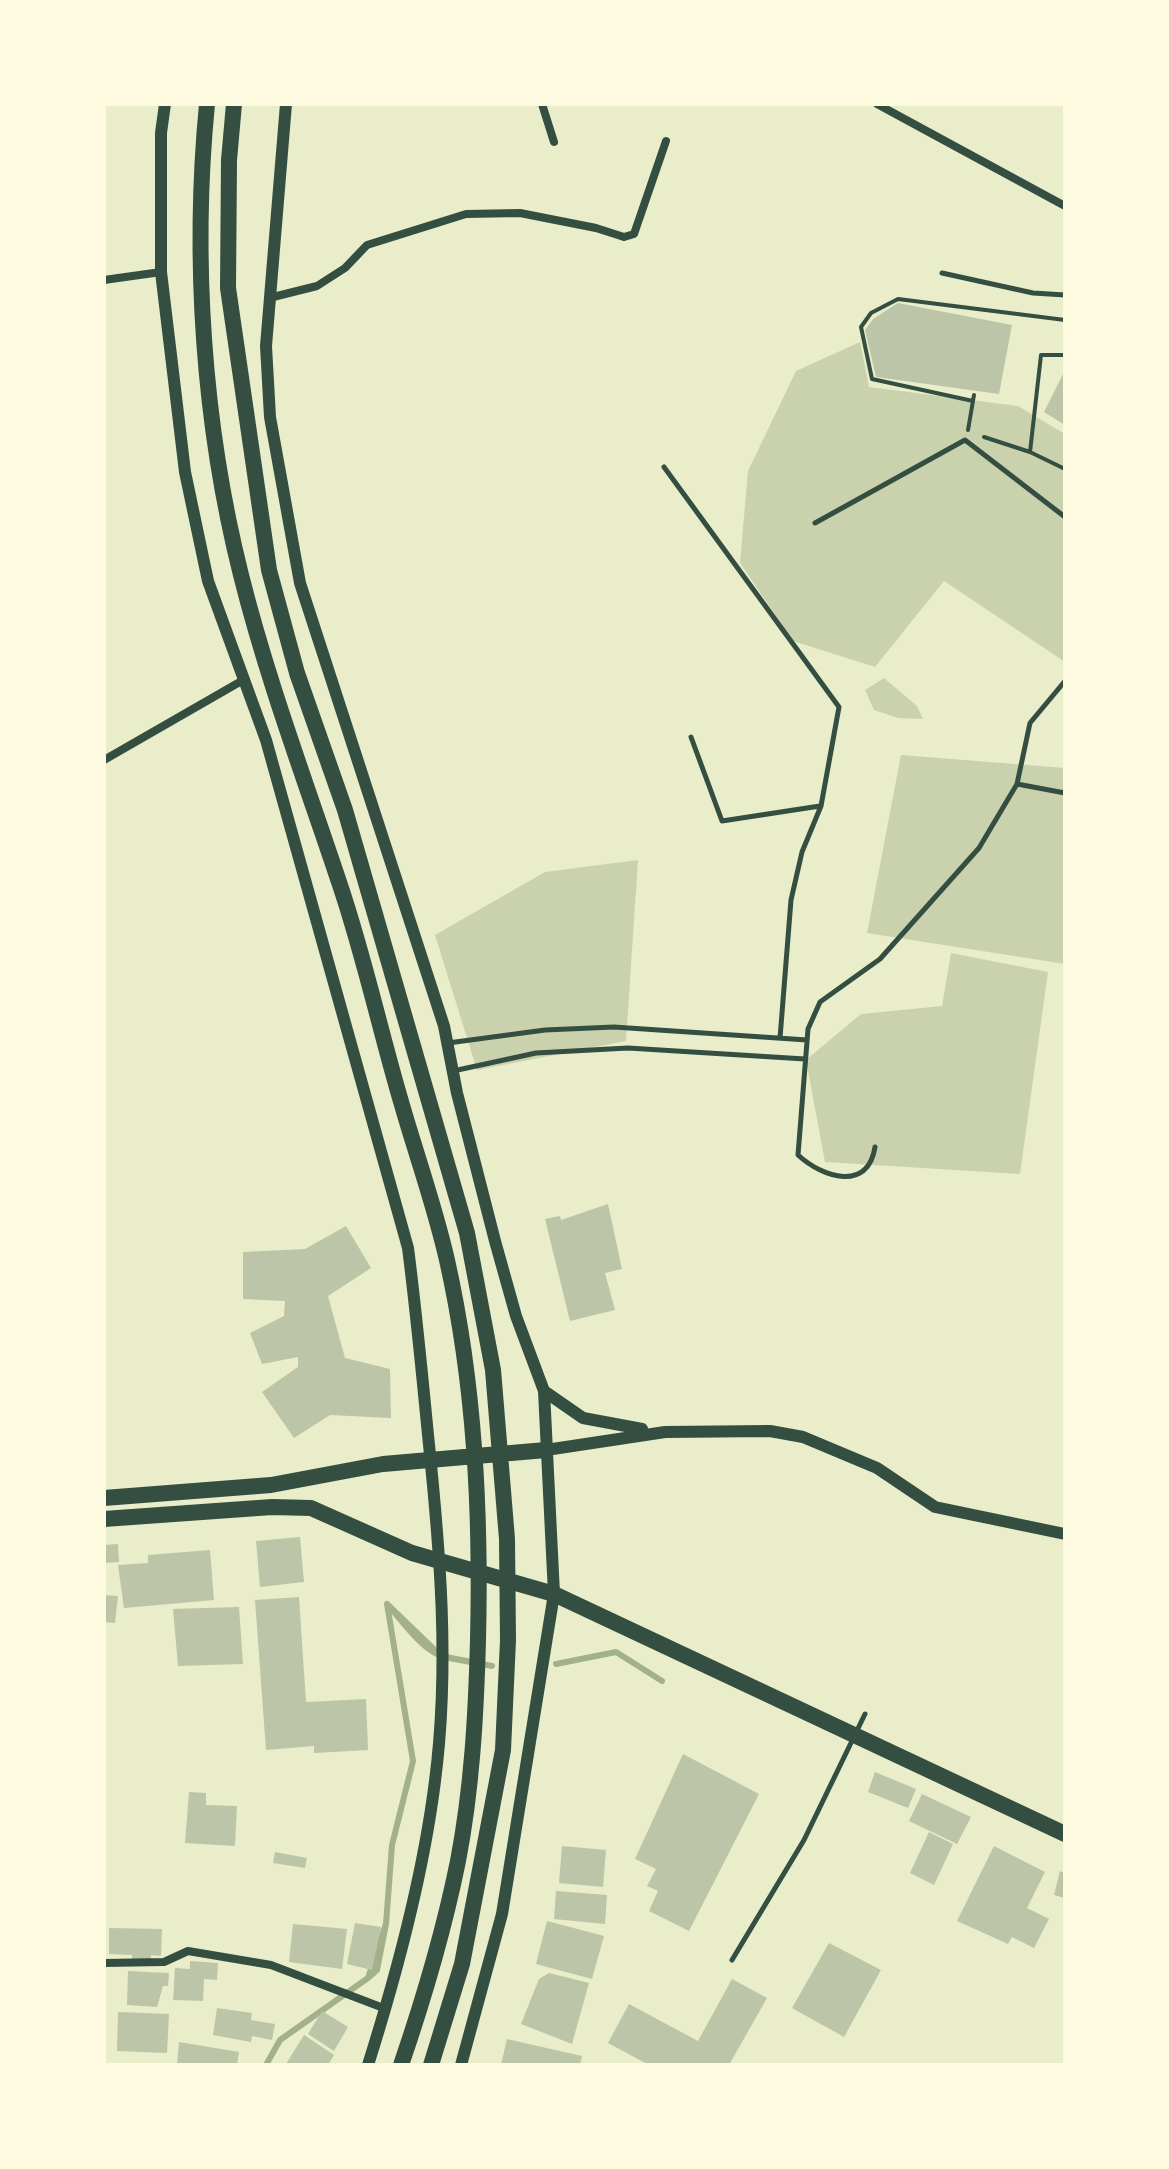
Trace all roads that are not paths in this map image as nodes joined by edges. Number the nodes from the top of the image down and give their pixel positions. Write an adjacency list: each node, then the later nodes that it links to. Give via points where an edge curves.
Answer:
1 (165, 104): 10 (street)
2 (207, 104): 47 (main road, via 201,290 210,400 239,569 424,1172 466,1361 481,1567 472,1775 445,1913)
3 (234, 104): 48 (main road, via 228,288 269,570 297,673 345,810 467,1233 493,1370 507,1539 503,1750 462,1964)
4 (286, 104): 14 (street)
5 (542, 104): 8 (street)
6 (877, 104): 9 (street)
7 (666, 141): 14 (street, via 634,234 624,237 520,213 466,214 367,245 317,286)
8 (554, 142)
9 (1065, 206)
10 (161, 272): 12 (street); 18 (street, via 185,472 208,581)
11 (942, 273): 13 (lane)
12 (104, 280)
13 (1065, 295)
14 (269, 298): 27 (street, via 270,417 300,583)
15 (664, 467): 24 (lane, via 839,707)
16 (1065, 517): 17 (lane, via 965,440)
17 (815, 523)
18 (245, 679): 21 (street); 34 (street, via 408,1248)
19 (1065, 681): 22 (lane, via 1030,723)
20 (691, 737): 24 (lane, via 722,821)
21 (104, 760)
22 (1017, 784): 23 (lane); 26 (lane, via 979,848 890,948 820,1002)
23 (1065, 793)
24 (821, 806): 25 (lane, via 802,852 791,900)
25 (780, 1038): 26 (lane); 27 (lane, via 614,1027)
26 (807, 1040): 28 (lane)
27 (447, 1043): 29 (street)
28 (805, 1059): 29 (lane, via 628,1048 536,1053); 30 (lane, via 798,1155 824,1173 859,1173 873,1162)
29 (453, 1071): 31 (street, via 516,1316)
30 (875, 1147)
31 (544, 1391): 32 (street, via 583,1418); 33 (street)
32 (665, 1432): 33 (street); 37 (street, via 770,1431 803,1437 877,1468 935,1507)
33 (546, 1450): 34 (main road); 39 (street)
34 (431, 1461): 35 (main road, via 383,1464 271,1485); 38 (street)
35 (104, 1498)
36 (104, 1519): 38 (main road, via 311,1508)
37 (1065, 1534)
38 (441, 1562): 39 (main road); 45 (street, via 443,1692 435,1782)
39 (554, 1594): 41 (main road); 49 (street, via 502,1914)
40 (865, 1714): 41 (lane)
41 (854, 1737): 42 (main road); 43 (lane, via 804,1840)
42 (1065, 1834)
43 (732, 1960)
44 (104, 1963): 45 (street, via 164,1962 188,1951 271,1965)
45 (386, 2009): 46 (street)
46 (368, 2065)
47 (401, 2065)
48 (431, 2065)
49 (461, 2065)

